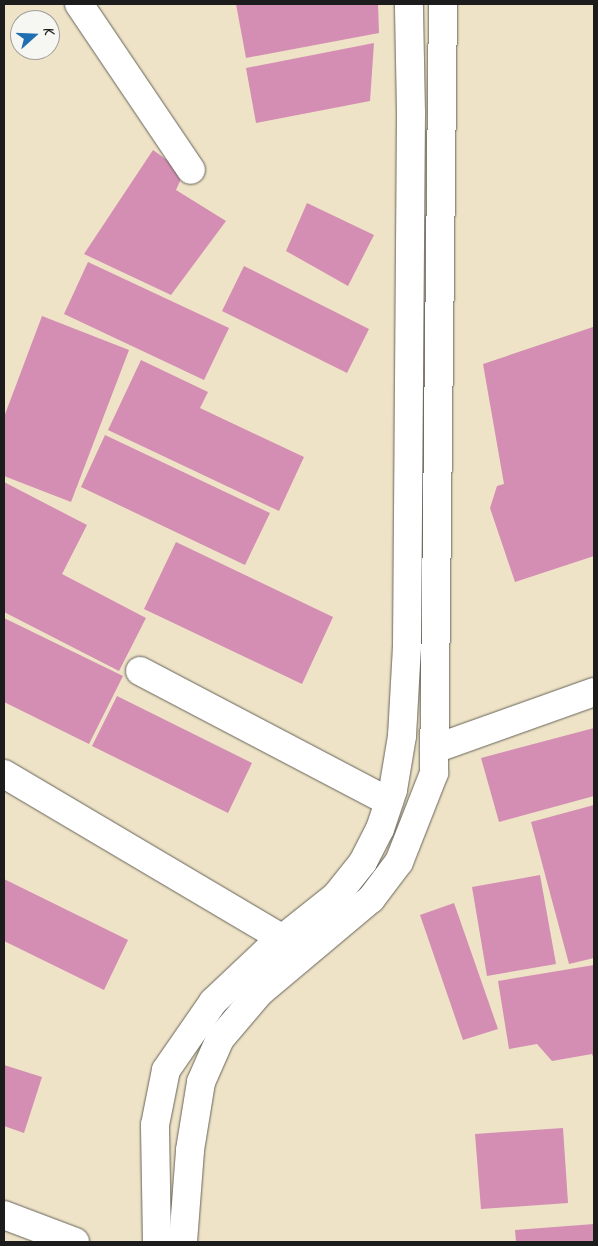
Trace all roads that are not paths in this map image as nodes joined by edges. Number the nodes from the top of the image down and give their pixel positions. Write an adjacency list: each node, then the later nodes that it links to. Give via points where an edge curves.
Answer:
1 (79, 4): 4 (street)
2 (409, 4): 9 (street, via 407,646 402,736)
3 (443, 4): 7 (street)
4 (191, 170)
5 (140, 671): 9 (street)
6 (594, 692): 7 (street)
7 (434, 749): 14 (street, via 434,773 399,862 371,899 260,992 220,1039 201,1082 190,1150)
8 (4, 774): 10 (street)
9 (388, 802): 10 (street, via 363,862 336,896)
10 (283, 939): 13 (street, via 213,1002 166,1070 155,1124)
11 (4, 1215): 12 (street)
12 (76, 1242)
13 (157, 1242)
14 (183, 1242)

